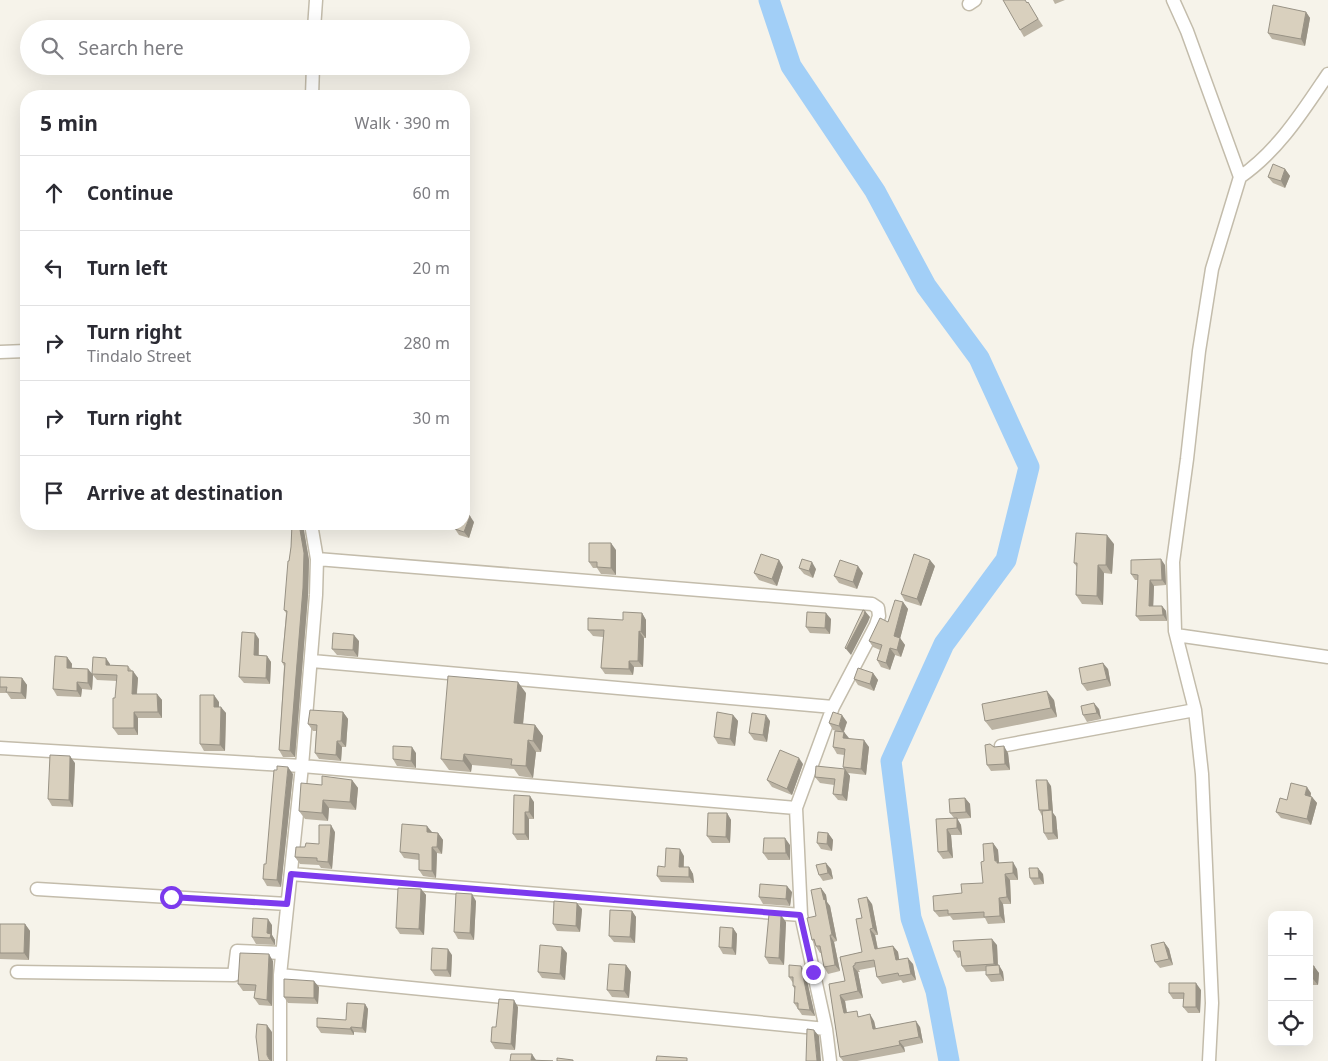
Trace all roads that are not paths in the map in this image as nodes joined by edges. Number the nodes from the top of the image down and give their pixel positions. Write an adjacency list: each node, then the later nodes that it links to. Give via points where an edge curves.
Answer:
1 (316, 0): 3 (street)
2 (1173, 0): 7 (street)
3 (315, 20)
4 (1328, 74): 7 (street, via 1266,155)
5 (313, 75): 6 (street)
6 (312, 90)
7 (1240, 177): 12 (street, via 1212,269 1199,351 1173,562)
8 (20, 351): 9 (street)
9 (0, 352)
10 (312, 530): 11 (street)
11 (317, 559): 14 (street); 15 (street, via 872,604 878,608 876,625)
12 (1176, 635): 13 (street); 16 (street)
13 (1328, 657)
14 (312, 661): 15 (street); 19 (street)
15 (833, 707): 20 (street)
16 (1195, 710): 17 (street); 31 (street, via 1202,774 1212,1002)
17 (1001, 746)
18 (0, 748): 19 (street)
19 (302, 766): 20 (street); 21 (street)
20 (796, 808): 24 (street)
21 (291, 874): 23 (street); 24 (street)
22 (37, 889): 23 (street)
23 (287, 904): 25 (street)
24 (800, 915): 28 (street)
25 (282, 953): 26 (street, via 237,951 234,975); 27 (street)
26 (17, 972)
27 (280, 975): 28 (street); 29 (street)
28 (826, 1029): 30 (street)
29 (280, 1061)
30 (830, 1061)
31 (1209, 1061)

